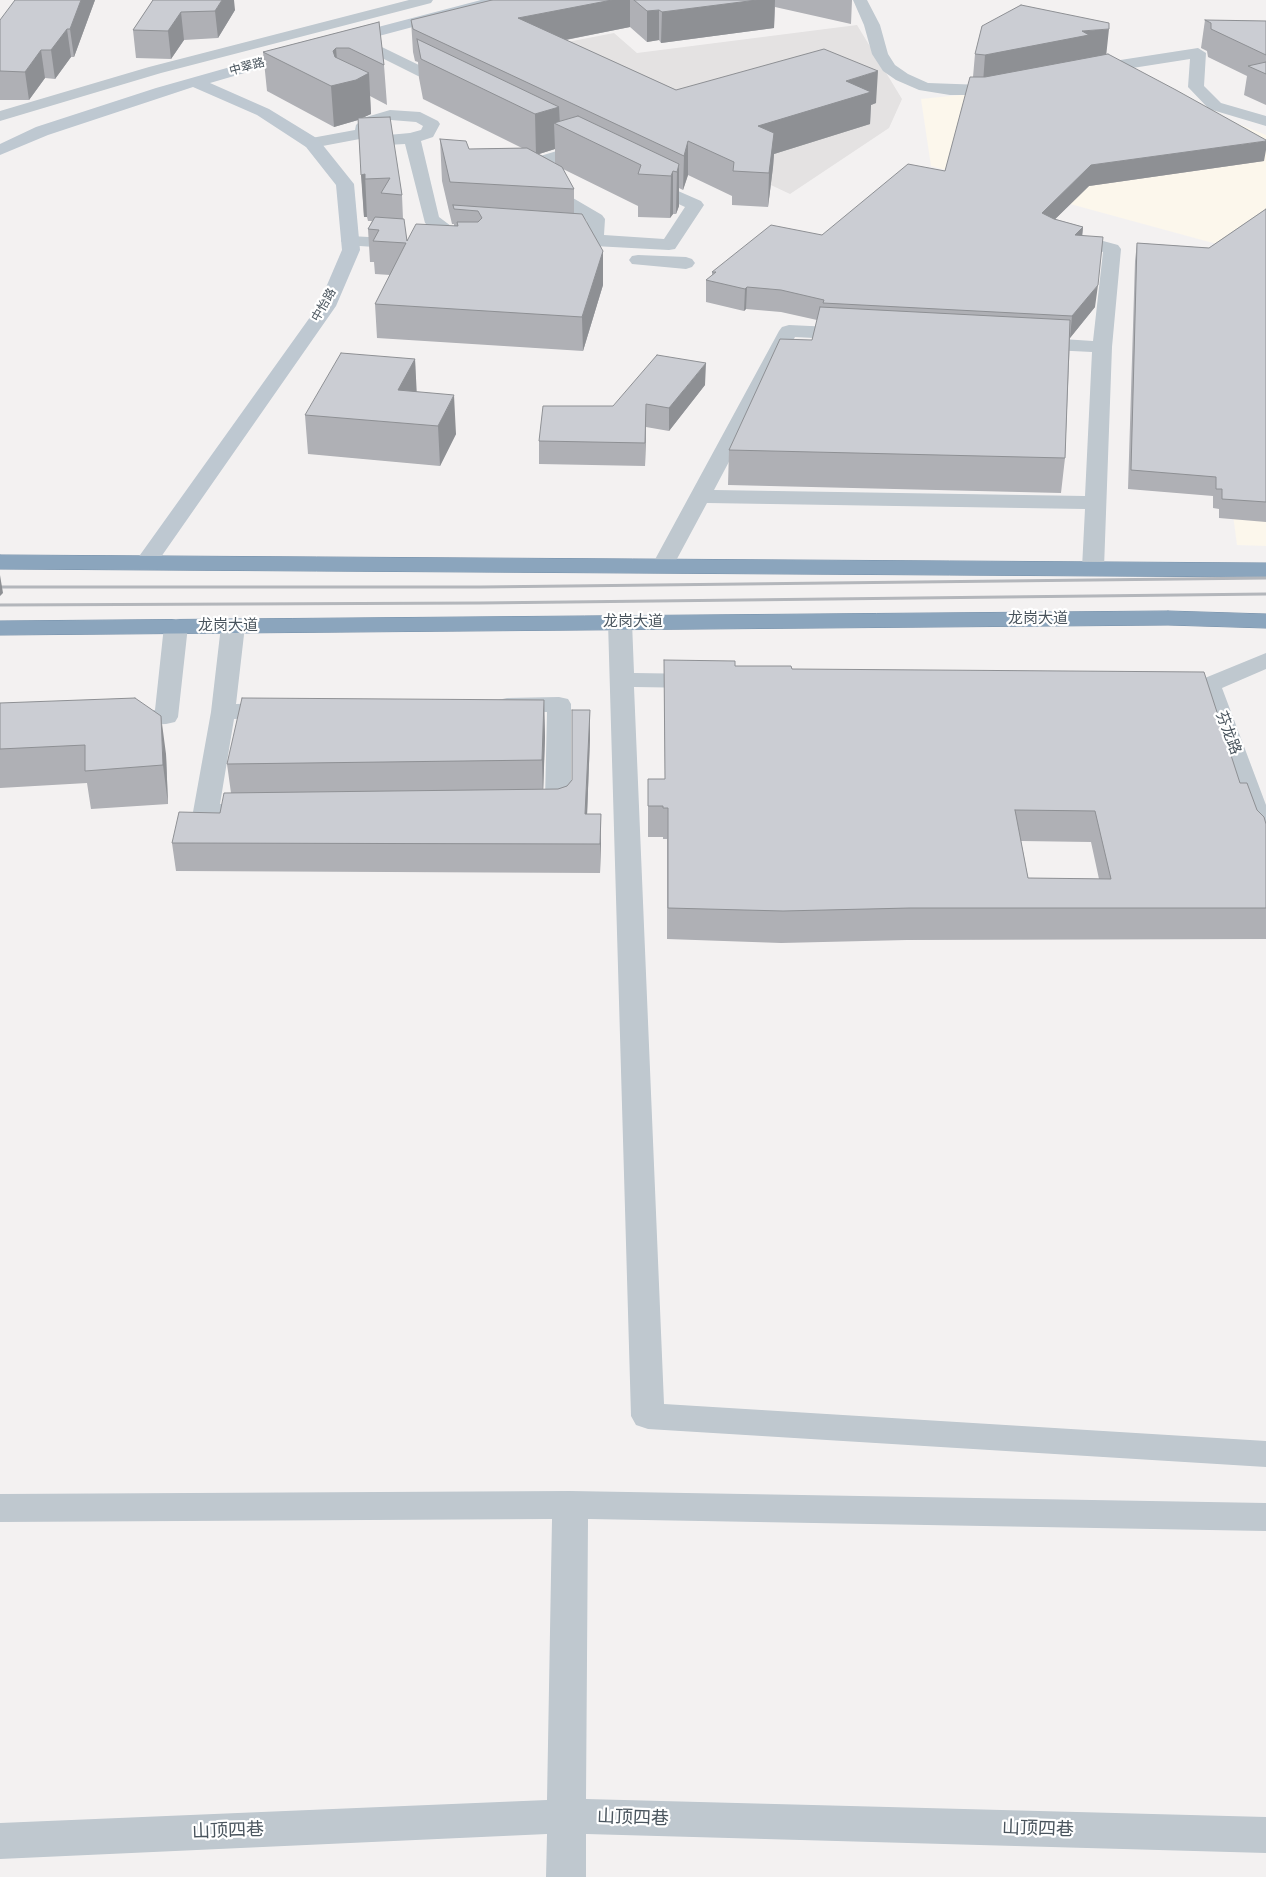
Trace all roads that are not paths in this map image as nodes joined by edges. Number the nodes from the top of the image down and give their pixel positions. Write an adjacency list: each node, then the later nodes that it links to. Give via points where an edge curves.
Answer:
1 (498, 0): 4 (street)
2 (860, 0): 9 (street, via 872,25 880,54 889,68 902,77 925,87 950,90 983,90)
3 (412, 1): 13 (street, via 155,70)
4 (353, 38): 5 (street); 10 (street)
5 (334, 43)
6 (316, 48): 8 (street, 中翠路)
7 (1070, 74): 14 (street, via 1198,53 1196,87 1215,106)
8 (195, 82): 20 (street, 中怡路, via 263,112); 22 (street, 中翠路, via 42,131)
9 (1022, 84)
10 (466, 94)
11 (367, 104): 12 (street)
12 (390, 115): 15 (street, via 420,117 432,124); 16 (street, via 369,120 364,125)
13 (0, 116)
14 (1266, 121)
15 (431, 129): 18 (street); 19 (street)
16 (366, 133): 18 (street, via 387,140); 20 (street)
17 (554, 137): 21 (street)
18 (412, 138): 27 (street, via 432,219 446,231)
19 (447, 138)
20 (312, 143): 30 (street, 中怡路, via 345,184)
21 (580, 149): 23 (street); 25 (street)
22 (0, 150)
23 (598, 158)
24 (496, 162): 25 (street)
25 (512, 171): 31 (street, via 596,219)
26 (633, 175): 31 (street, via 694,205 669,245)
27 (496, 234)
28 (1058, 234): 39 (street, via 1112,249)
29 (545, 237): 31 (street)
30 (350, 240): 32 (street); 43 (street, 中怡路, via 351,250 327,306)
31 (594, 241)
32 (420, 245)
33 (440, 247): 34 (street)
34 (479, 249)
35 (558, 255): 36 (street)
36 (686, 263)
37 (867, 335): 40 (street, via 789,331)
38 (1014, 342): 39 (street)
39 (1102, 347): 41 (street)
40 (700, 496): 41 (street); 44 (street)
41 (1095, 503): 45 (street)
42 (0, 562): 43 (highway)
43 (146, 562): 44 (highway)
44 (664, 565): 45 (highway)
45 (1093, 568): 46 (highway)
46 (1266, 570)
47 (1266, 621): 48 (highway, 龙岗大道, via 1168,618)
48 (620, 622): 50 (highway, 龙岗大道); 53 (street)
49 (176, 626): 50 (highway, 龙岗大道); 51 (highway, 龙岗大道); 58 (street, via 166,717)
50 (233, 626): 57 (street)
51 (0, 628)
52 (1266, 660): 60 (street, 芬龙路, via 1200,685)
53 (622, 680): 54 (street); 63 (street, via 648,1416)
54 (724, 681)
55 (480, 706): 59 (street, via 559,704 558,808)
56 (302, 710): 57 (street)
57 (223, 712): 61 (street, via 206,812)
58 (98, 720)
59 (519, 808)
60 (1261, 810): 62 (street, 芬龙路)
61 (284, 811)
62 (1266, 840)
63 (1266, 1454)
64 (570, 1506): 65 (street); 66 (street); 67 (street)
65 (0, 1508)
66 (1266, 1517)
67 (567, 1816): 68 (street, 山顶四巷); 69 (street, 山顶四巷); 70 (street)
68 (1266, 1835)
69 (0, 1841)
70 (566, 1877)

